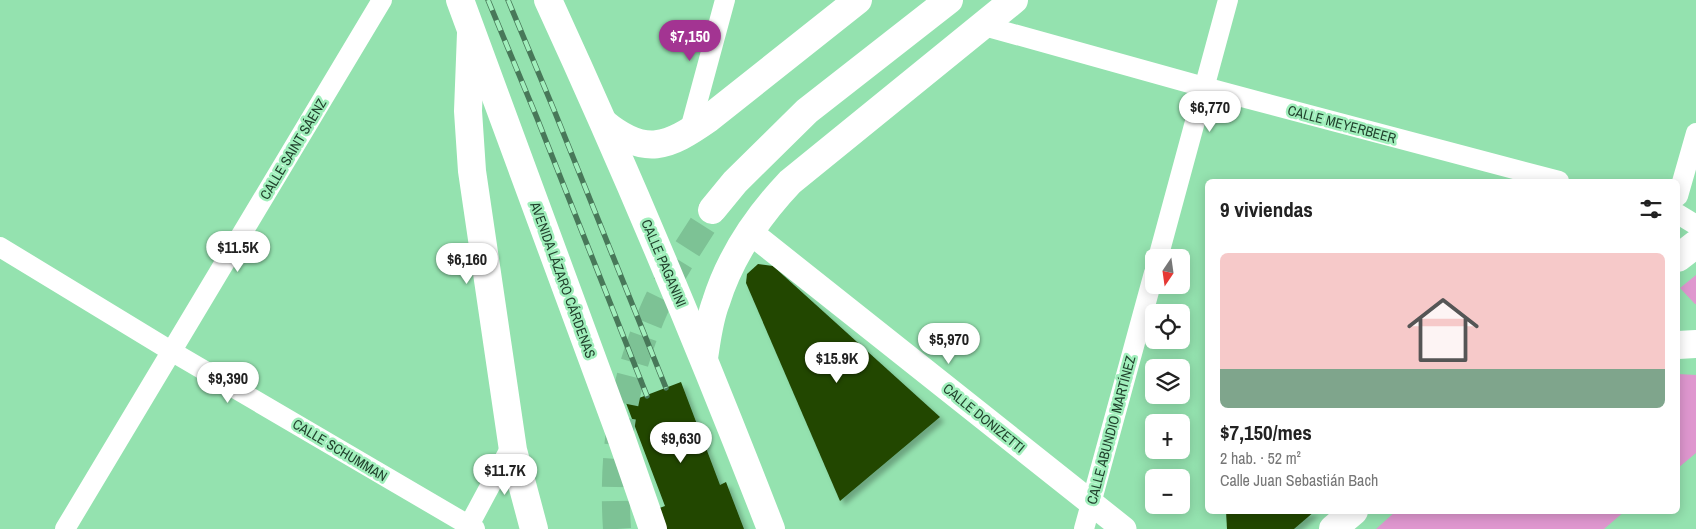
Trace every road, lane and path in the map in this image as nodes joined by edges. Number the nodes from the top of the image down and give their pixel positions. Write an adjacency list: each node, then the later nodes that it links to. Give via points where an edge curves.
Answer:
1 (382, 0): 28 (street, CALLE SAINT SÁENZ)
2 (460, 0): 10 (main road)
3 (548, 0): 12 (main road, CALLE PAGANINI)
4 (725, 0): 13 (street)
5 (858, 0): 13 (main road)
6 (949, 0): 17 (main road, via 807,110 735,182)
7 (1014, 0): 9 (main road)
8 (1228, 0): 11 (street)
9 (981, 25): 11 (street, CALLE MEYERBEER); 20 (main road, via 790,182 769,204)
10 (471, 32): 30 (main road, via 468,111 471,161); 36 (main road, AVENIDA LÁZARO CÁRDENAS)
11 (1204, 87): 15 (street, CALLE MEYERBEER); 23 (street)
12 (604, 123): 13 (main road, via 627,139 655,145); 29 (main road, CALLE PAGANINI)
13 (689, 132)
14 (1696, 133): 16 (street)
15 (1551, 179)
16 (1680, 189)
17 (712, 210)
18 (1680, 215): 19 (street)
19 (1696, 225)
20 (750, 232): 29 (main road, via 716,301); 31 (street, CALLE DONIZETTI)
21 (1696, 244): 24 (main road)
22 (0, 247): 28 (street, CALLE SCHUMMAN)
23 (1160, 249)
24 (1680, 256)
25 (1148, 294): 31 (street, CALLE ABUNDIO MARTÍNEZ)
26 (1696, 344): 27 (main road)
27 (1680, 345)
28 (171, 350): 33 (street, CALLE SCHUMMAN); 34 (street, CALLE SAINT SÁENZ)
29 (704, 358): 37 (main road, CALLE PAGANINI)
30 (512, 445): 33 (street); 35 (main road)
31 (1092, 504): 38 (street, CALLE ABUNDIO MARTÍNEZ); 39 (street, CALLE DONIZETTI)
32 (1350, 514): 40 (main road)
33 (470, 528)
34 (65, 529)
35 (534, 529)
36 (652, 529)
37 (771, 529)
38 (1084, 529)
39 (1124, 529)
40 (1333, 529)

